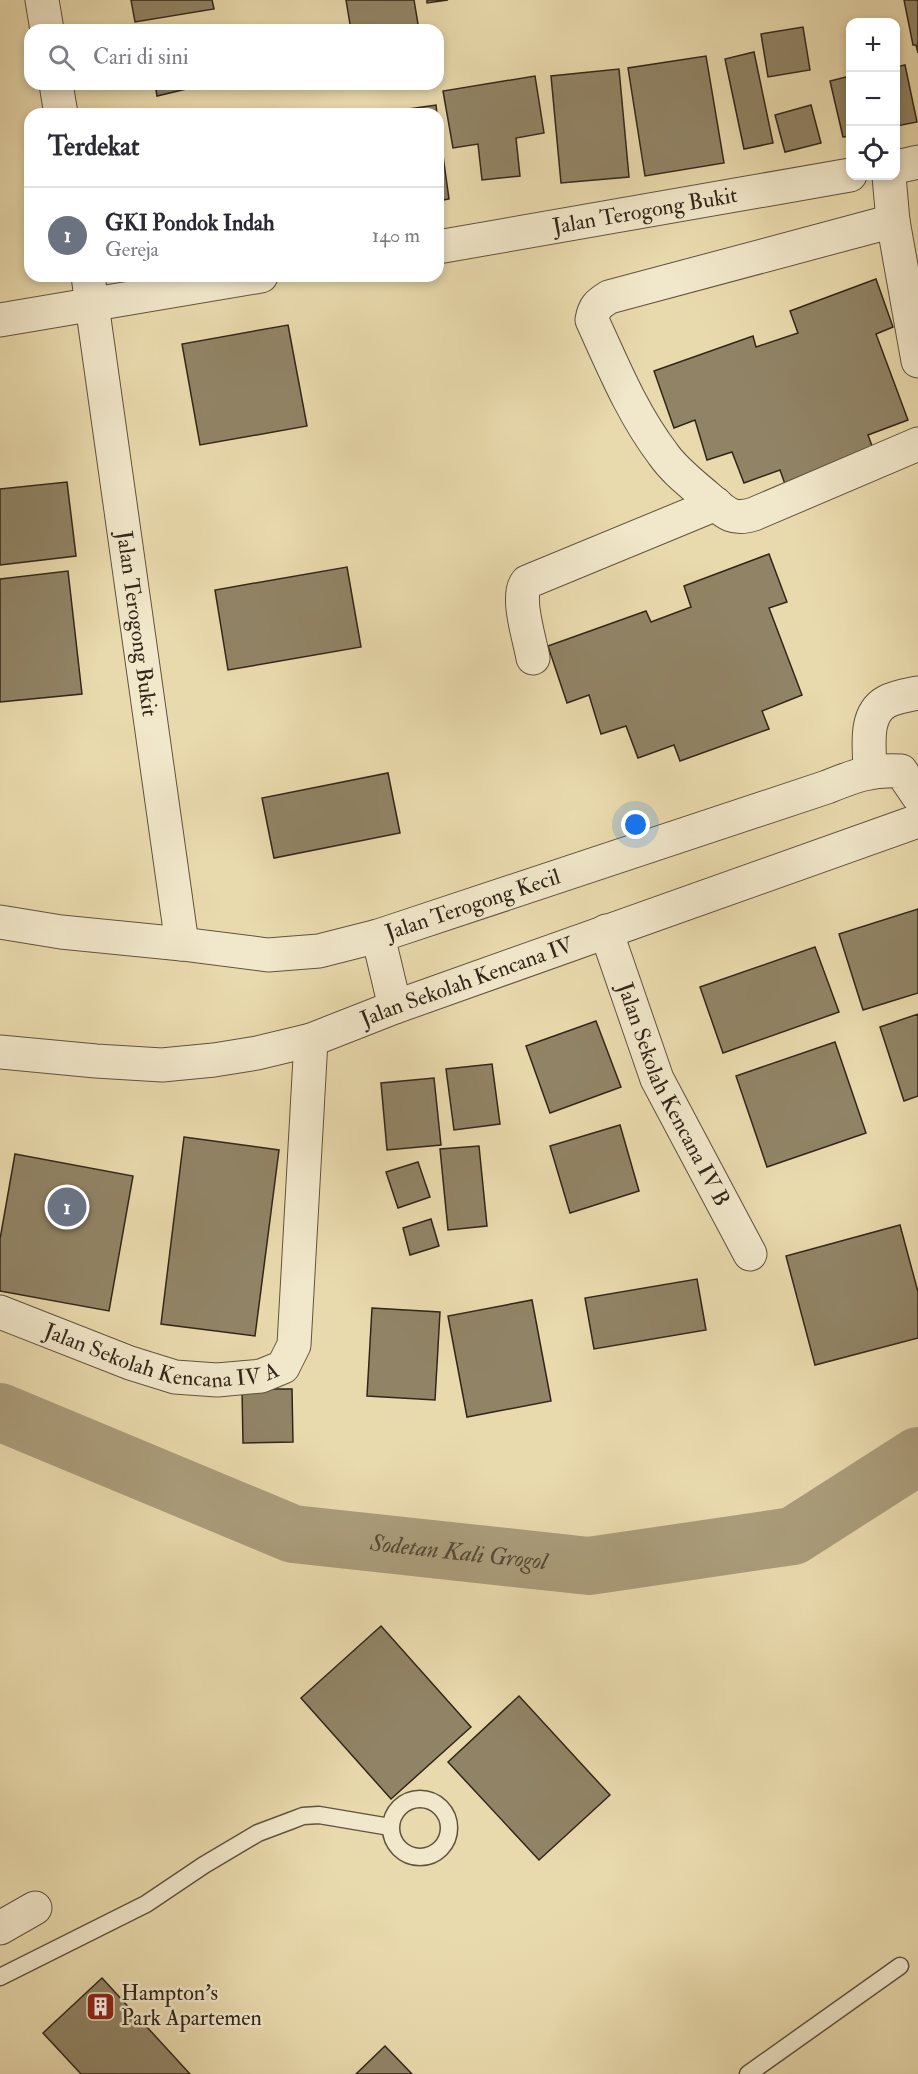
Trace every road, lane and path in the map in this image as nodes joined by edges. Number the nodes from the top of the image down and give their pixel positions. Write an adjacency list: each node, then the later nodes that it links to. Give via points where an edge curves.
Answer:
1 (42, 0): 2 (street)
2 (46, 24)
3 (57, 90): 4 (street)
4 (60, 108)
5 (918, 162): 6 (street)
6 (900, 165)
7 (846, 176): 10 (street, Jalan Terogong Bukit)
8 (889, 180): 9 (street)
9 (893, 221): 14 (street); 16 (street, via 609,297 597,304 592,320 633,410 664,456)
10 (444, 245)
11 (188, 282): 12 (street)
12 (90, 290): 13 (street); 25 (street, Jalan Terogong Bukit)
13 (0, 320)
14 (918, 361)
15 (918, 444): 16 (street, via 741,518 727,514)
16 (716, 504): 17 (street, via 527,582 521,598)
17 (533, 658)
18 (918, 693): 19 (street, via 886,702 875,713 870,726)
19 (870, 772): 20 (street, Jalan Terogong Kecil, via 901,771); 24 (street, Jalan Terogong Kecil)
20 (918, 796)
21 (918, 821): 23 (street, Jalan Sekolah Kencana IV)
22 (0, 922): 25 (street, Jalan Terogong Kecil)
23 (606, 931): 26 (street, Jalan Sekolah Kencana IV); 29 (street, Jalan Sekolah Kencana IV B, via 657,1079)
24 (378, 936): 25 (street, Jalan Terogong Kecil, via 319,951 268,955); 26 (street)
25 (182, 944)
26 (395, 1007): 27 (street, Jalan Sekolah Kencana IV)
27 (311, 1040): 28 (street, Jalan Sekolah Kencana IV, via 257,1053 162,1065); 30 (street, Jalan Sekolah Kencana IV A, via 294,1345 283,1367 261,1376 217,1380 175,1377)
28 (0, 1052)
29 (750, 1254)
30 (0, 1312)
31 (390, 1827): 35 (lane, via 319,1815 303,1816 258,1833 146,1904)
32 (35, 1908): 33 (street)
33 (0, 1928)
34 (900, 1966): 36 (lane)
35 (0, 1977)
36 (748, 2074)

